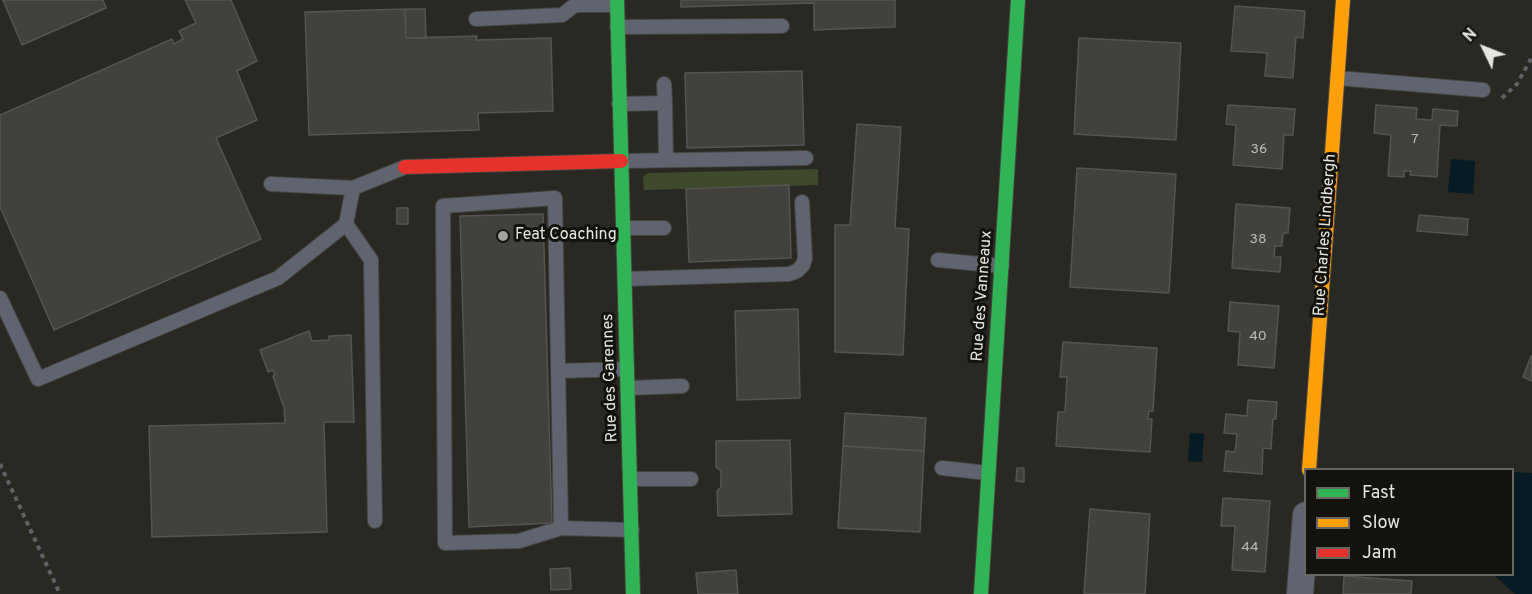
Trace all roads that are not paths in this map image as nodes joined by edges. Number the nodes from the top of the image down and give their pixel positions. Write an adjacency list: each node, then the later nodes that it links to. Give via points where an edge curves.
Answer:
1 (1018, 0): 23 (street, Rue des Vanneaux)
2 (1343, 0): 7 (street, Rue Charles Lindbergh)
3 (617, 3): 4 (lane, via 575,5 562,15); 6 (street, Rue des Garennes)
4 (476, 19)
5 (782, 26): 6 (lane)
6 (617, 27): 11 (street, Rue des Garennes)
7 (1337, 78): 9 (lane); 31 (street, Rue Charles Lindbergh)
8 (664, 84): 10 (lane)
9 (1483, 90)
10 (665, 103): 11 (lane); 13 (lane)
11 (619, 104): 14 (street, Rue des Garennes)
12 (806, 158): 13 (lane)
13 (666, 160): 14 (lane)
14 (621, 161): 15 (street); 20 (street, Rue des Garennes)
15 (405, 168): 17 (lane)
16 (271, 183): 17 (lane)
17 (353, 188): 19 (lane)
18 (802, 202): 24 (lane, via 805,258 797,271)
19 (346, 224): 25 (lane, via 278,278 38,379); 35 (lane, via 371,260)
20 (623, 228): 21 (lane); 24 (street, Rue des Garennes)
21 (664, 228)
22 (938, 260): 23 (lane)
23 (1002, 266): 32 (street, Rue des Vanneaux)
24 (625, 279): 26 (street, Rue des Garennes)
25 (0, 298)
26 (627, 369): 27 (lane); 29 (street, Rue des Garennes)
27 (558, 371): 36 (lane); 36 (lane, via 555,198 443,206 445,543 519,541)
28 (682, 386): 29 (lane)
29 (628, 388): 33 (street, Rue des Garennes)
30 (942, 468): 32 (lane)
31 (1309, 468)
32 (989, 473): 40 (street, Rue des Vanneaux)
33 (630, 479): 34 (lane); 37 (street, Rue des Garennes)
34 (691, 479)
35 (375, 521)
36 (561, 528): 37 (lane)
37 (632, 530): 39 (street, Rue des Garennes)
38 (1304, 531): 41 (street)
39 (633, 594)
40 (981, 594)
41 (1300, 594)

